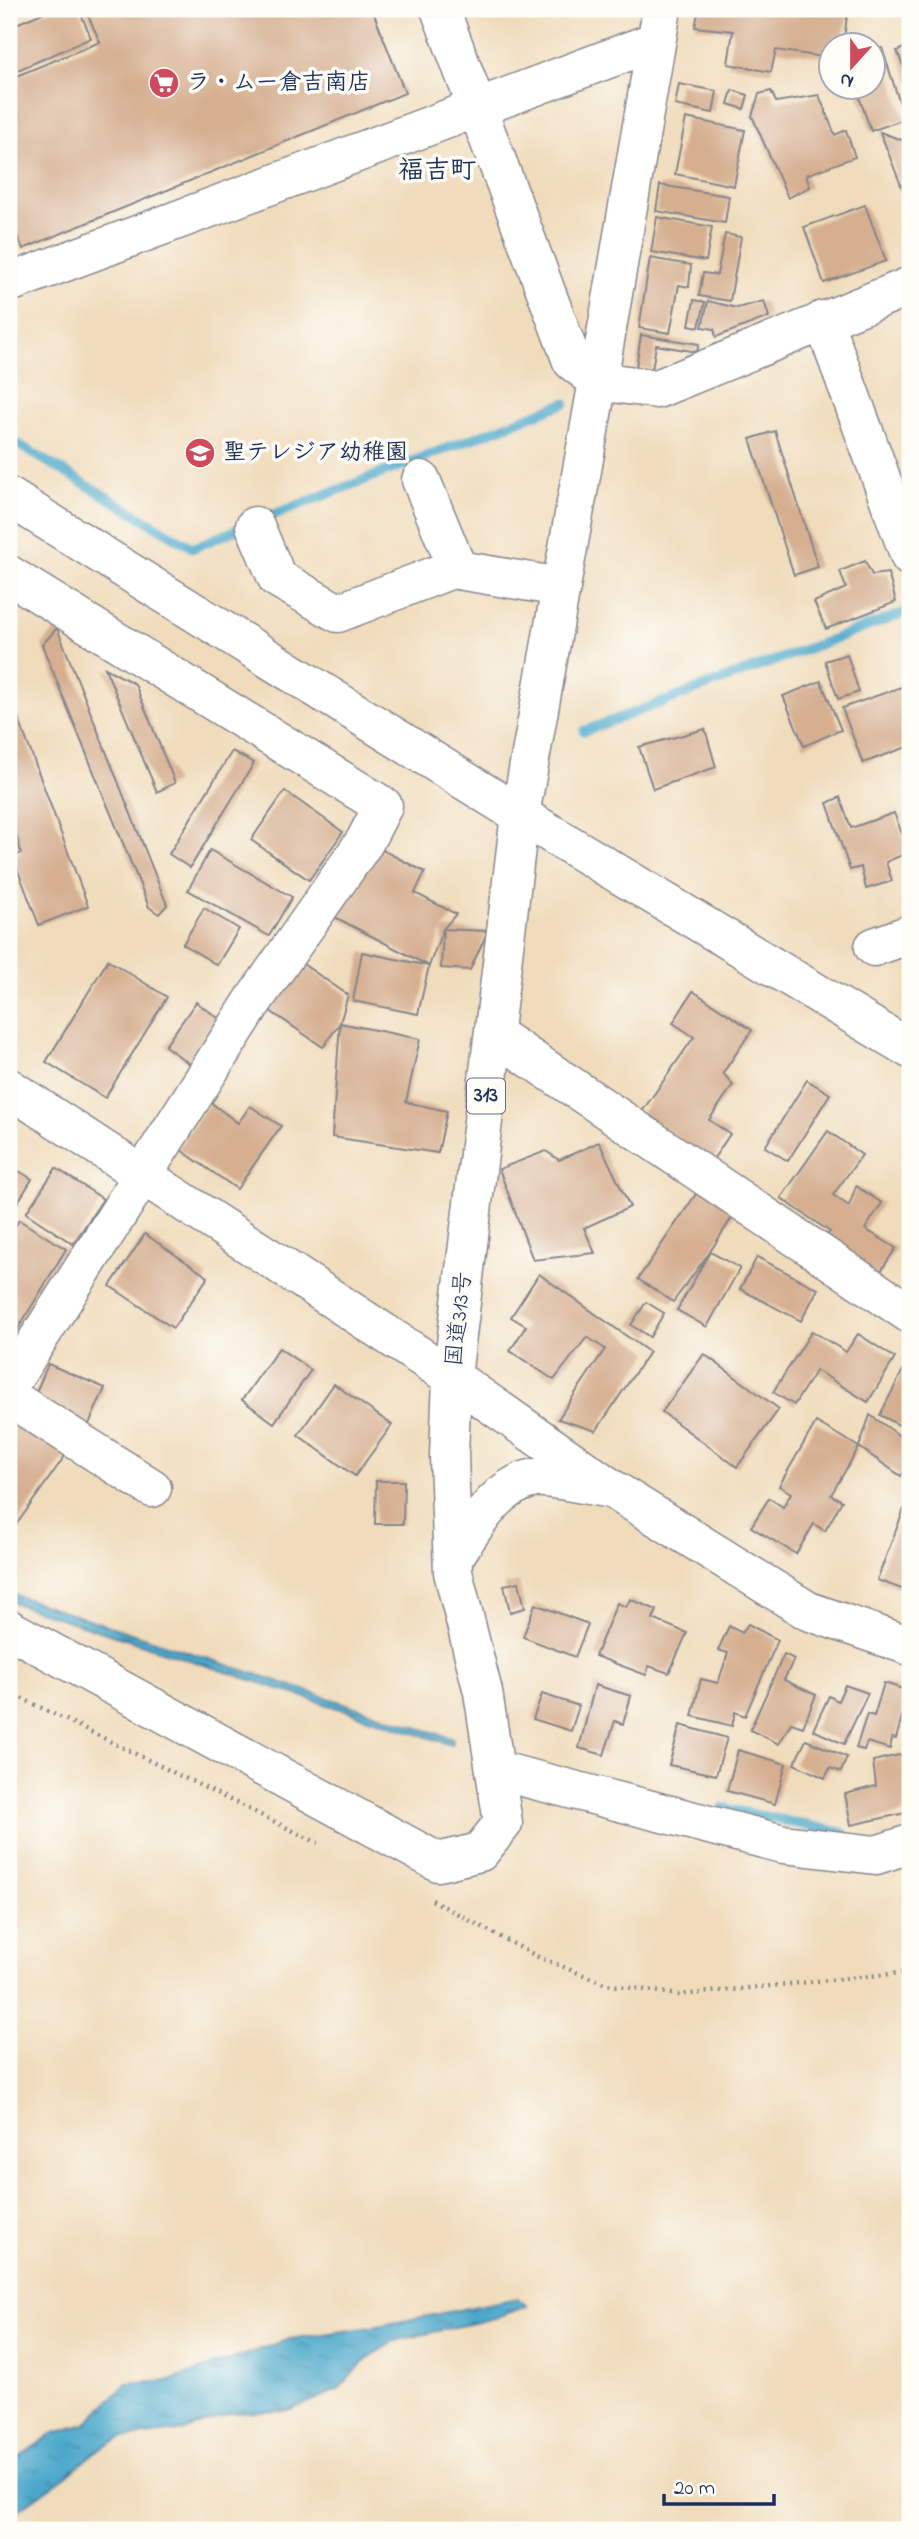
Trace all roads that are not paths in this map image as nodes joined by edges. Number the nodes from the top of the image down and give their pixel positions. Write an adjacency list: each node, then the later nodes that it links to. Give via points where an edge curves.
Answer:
1 (440, 9): 3 (main road)
2 (659, 25): 3 (main road); 7 (main road, 国道313号)
3 (477, 107): 4 (main road); 7 (main road, via 572,361)
4 (9, 284)
5 (910, 286): 6 (main road)
6 (823, 320): 7 (main road, via 657,389); 11 (main road)
7 (598, 381): 14 (main road, 国道313号)
8 (421, 480): 12 (main road)
9 (11, 505): 15 (main road)
10 (255, 526): 12 (main road, via 277,578 338,613)
11 (910, 557)
12 (458, 570): 14 (main road)
13 (9, 575): 21 (main road, via 383,806 365,841 254,1000)
14 (561, 587): 15 (main road, 国道313号)
15 (520, 815): 18 (main road, 国道313号 / 313); 19 (main road)
16 (910, 934): 17 (main road)
17 (874, 947)
18 (494, 1034): 22 (main road); 23 (main road, 国道313号 / 313)
19 (910, 1049)
20 (9, 1088): 21 (main road)
21 (143, 1175): 23 (main road); 24 (main road)
22 (910, 1314)
23 (452, 1377): 27 (main road, 国道313号); 28 (main road, via 449,1456)
24 (9, 1385)
25 (9, 1397): 26 (main road)
26 (152, 1488)
27 (612, 1489): 28 (main road, via 536,1478 505,1490); 30 (main road, 国道313号, via 808,1611)
28 (454, 1557): 31 (main road, via 453,1572 483,1692)
29 (9, 1629): 31 (main road, via 438,1862 480,1852 503,1823)
30 (910, 1646)
31 (496, 1770): 32 (main road, via 783,1844 876,1855)
32 (910, 1844)

